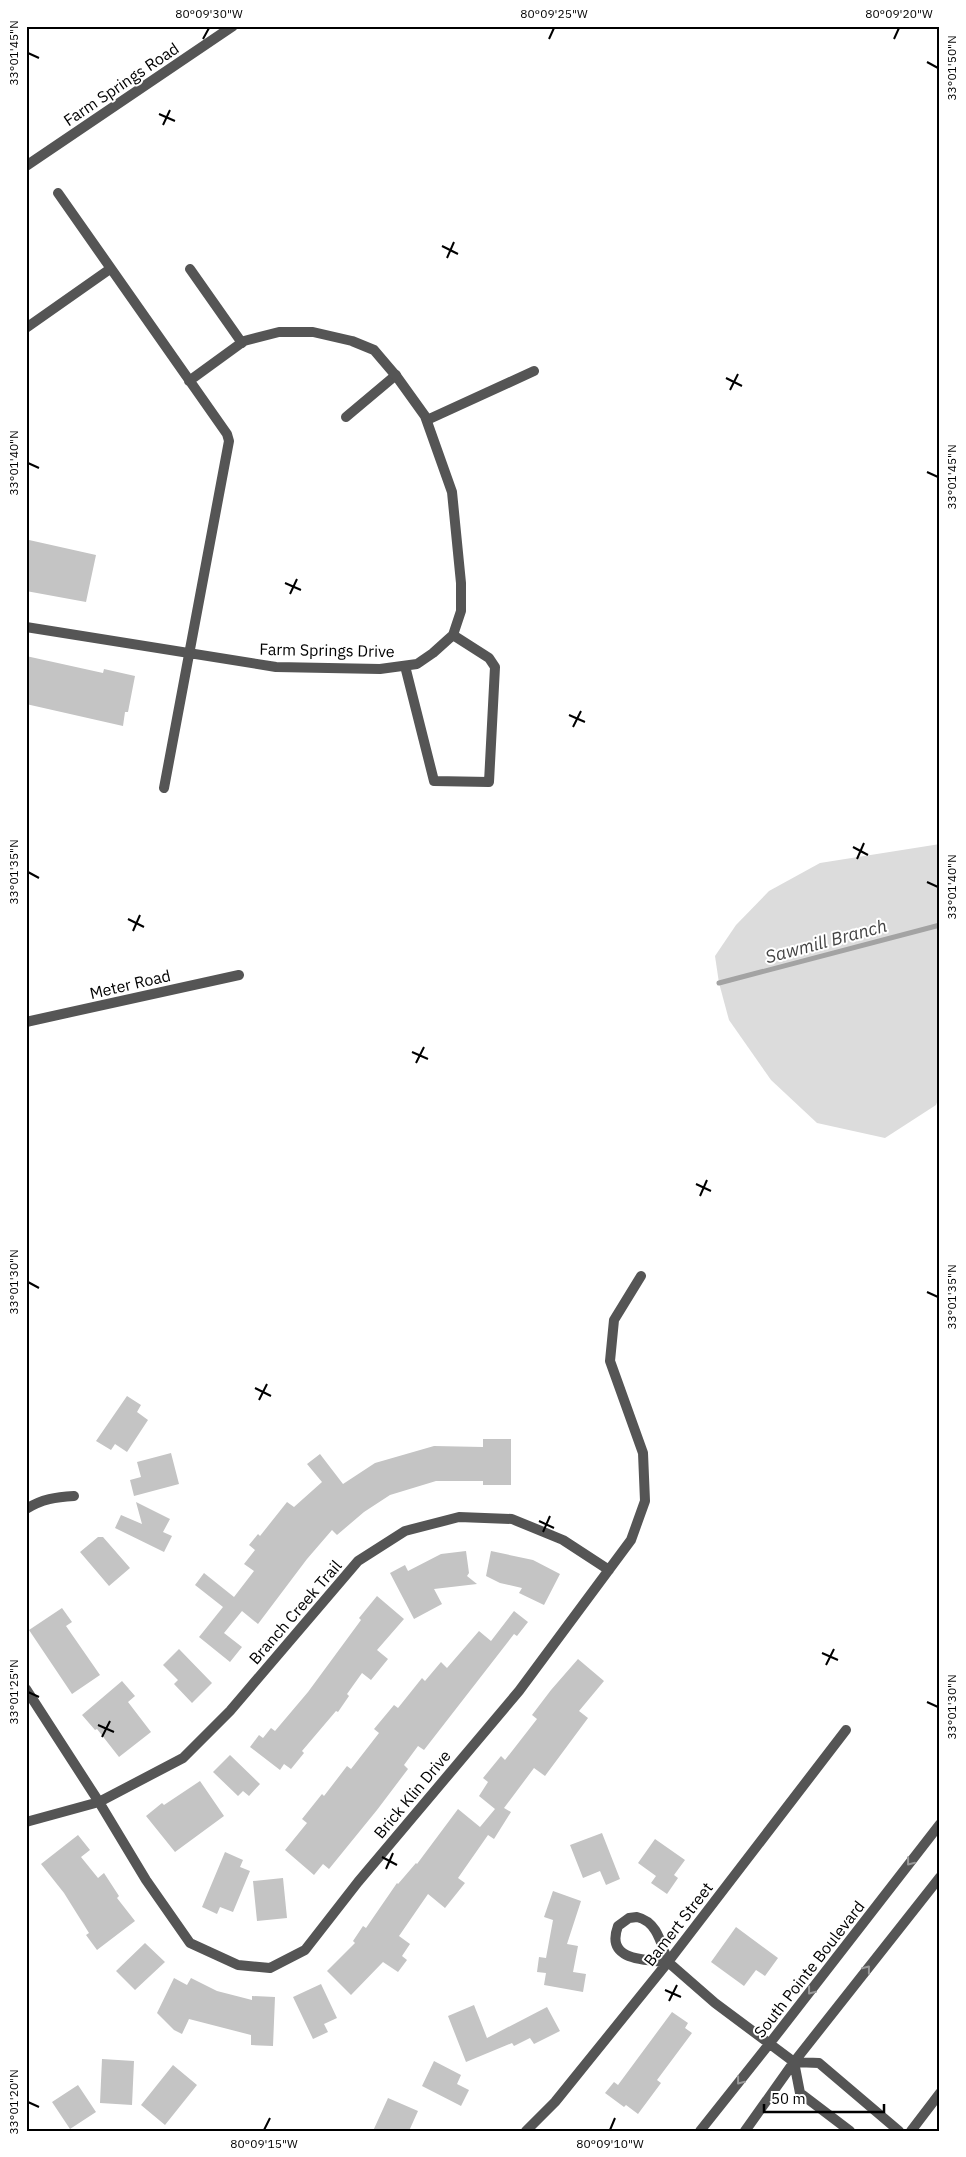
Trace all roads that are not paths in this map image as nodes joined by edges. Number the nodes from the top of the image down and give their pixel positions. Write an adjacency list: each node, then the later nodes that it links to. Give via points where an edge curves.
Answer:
1 (233, 26): 2 (street, Farm Springs Road)
2 (26, 166)
3 (58, 193): 4 (street)
4 (110, 269): 6 (street); 10 (street)
5 (190, 270): 7 (street)
6 (26, 328)
7 (242, 343): 9 (street, Farm Springs Drive, via 279,332 313,332 374,350); 10 (street, Farm Springs Drive)
8 (534, 371): 12 (street)
9 (396, 375): 11 (street); 12 (street, Farm Springs Drive)
10 (189, 381): 15 (street, via 229,441)
11 (346, 417)
12 (427, 420): 14 (street, Farm Springs Drive, via 452,492 461,583 461,611)
13 (26, 627): 15 (street, Farm Springs Drive)
14 (453, 635): 16 (street, Farm Springs Drive, via 418,664); 16 (street, via 496,666 489,782 434,780)
15 (189, 653): 16 (street, Farm Springs Drive, via 276,667 380,669); 17 (street)
16 (405, 666)
17 (164, 788)
18 (240, 975): 19 (street, Meter Road)
19 (26, 1022)
20 (641, 1276): 23 (street, Brick Klin Drive, via 614,1320 610,1361 643,1453 645,1501 631,1540)
21 (74, 1496): 22 (street, via 53,1497)
22 (26, 1509)
23 (608, 1570): 26 (street, Branch Creek Trail, via 563,1540 512,1519 459,1516 405,1531 358,1561 230,1711 183,1758); 26 (street, Brick Klin Drive, via 519,1691 305,1950 270,1968 238,1965 190,1943 146,1880)
24 (26, 1689): 26 (street, Brick Klin Drive)
25 (846, 1730): 30 (street, Bamert Street)
26 (99, 1802): 27 (street, Branch Creek Trail)
27 (26, 1822)
28 (940, 1824): 31 (street, South Pointe Boulevard, one-way to 31)
29 (940, 1877): 32 (street, one-way to 29)
30 (668, 1962): 30 (street, via 650,1922 637,1917 629,1918 618,1926 615,1939 621,1952 634,1959); 31 (street); 34 (street, Bamert Street, via 554,2102)
31 (770, 2043): 32 (street); 35 (street, South Pointe Boulevard, one-way to 35)
32 (794, 2062): 36 (street); 37 (street, via 800,2093); 38 (street, via 819,2063)
33 (940, 2093): 39 (street)
34 (526, 2131)
35 (700, 2131)
36 (745, 2131)
37 (850, 2131)
38 (899, 2131)
39 (911, 2131)

